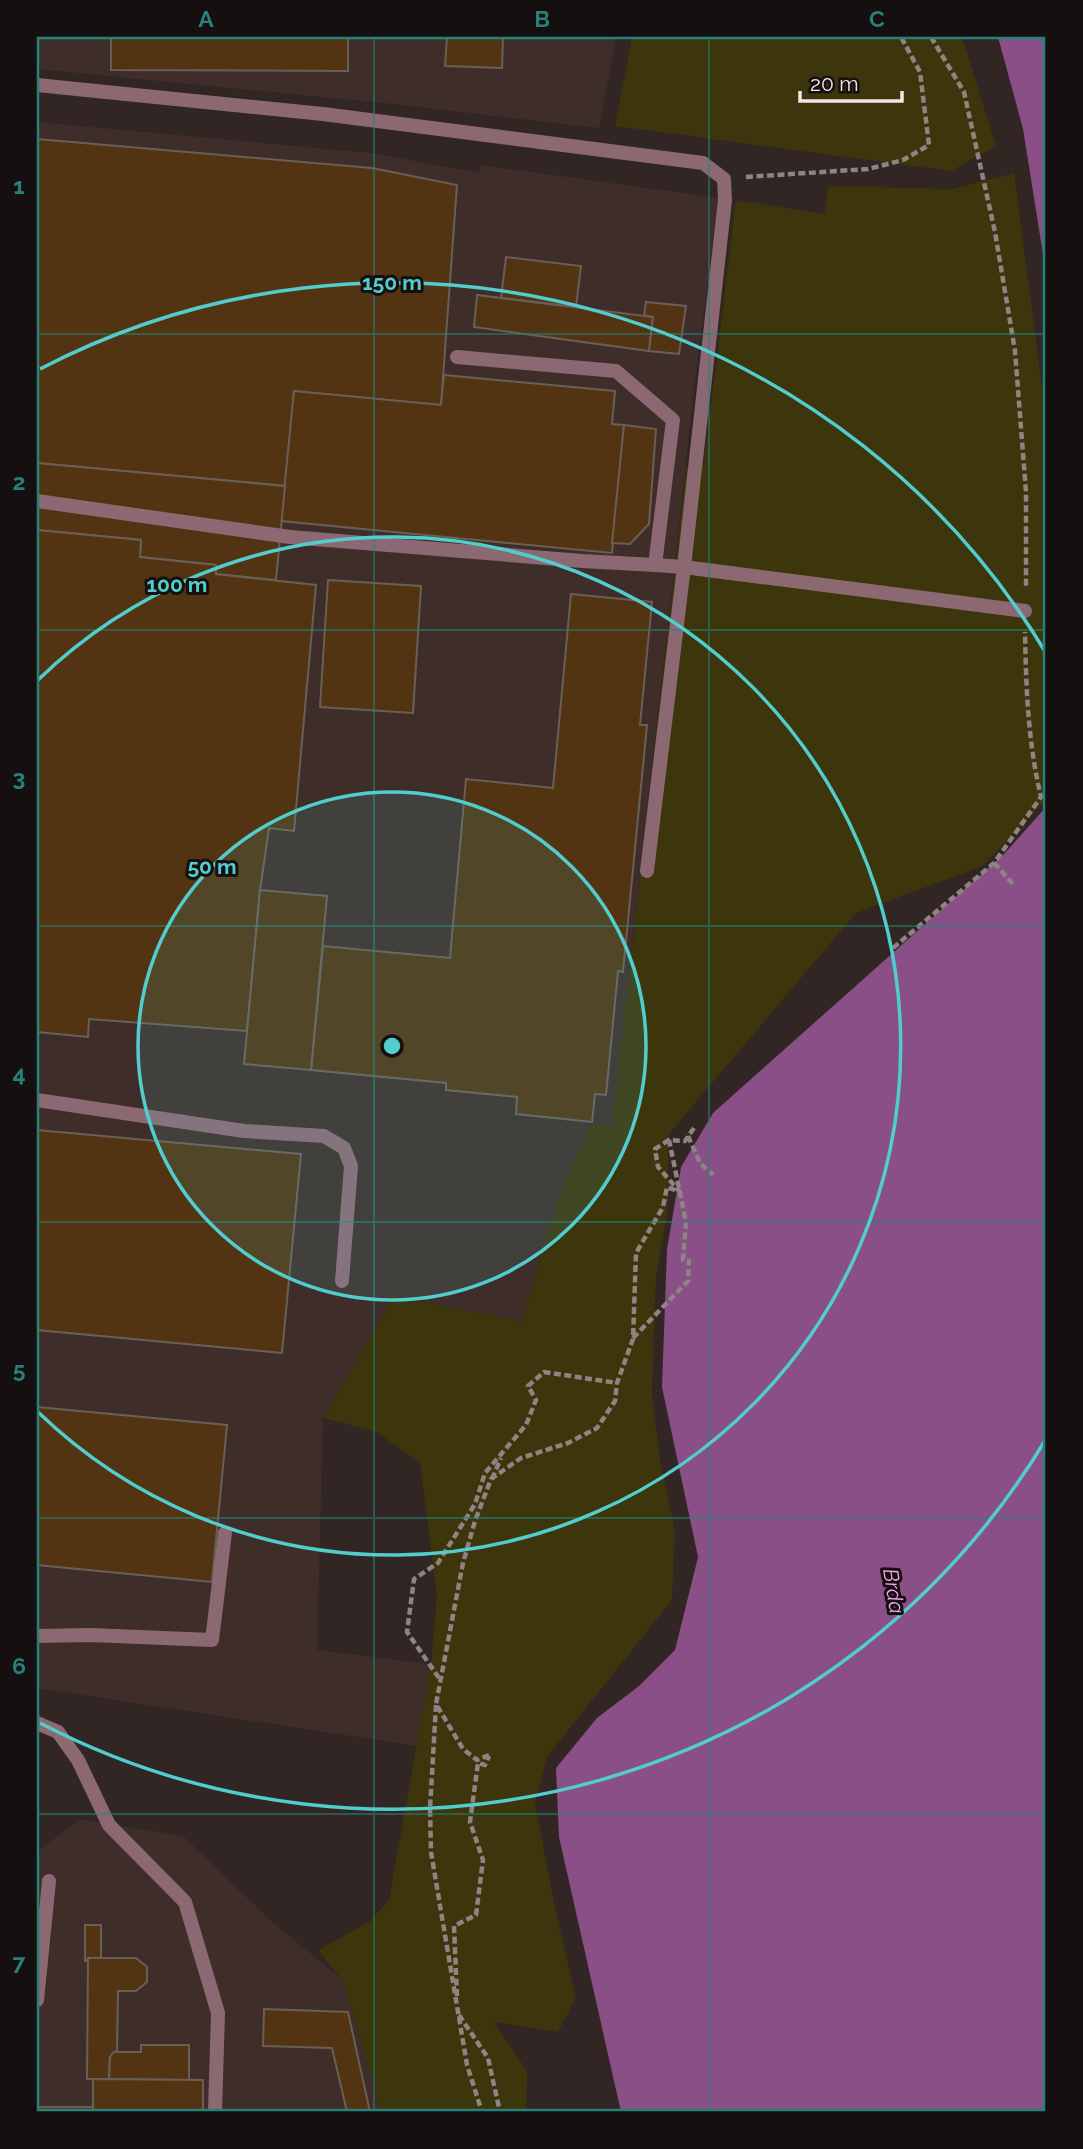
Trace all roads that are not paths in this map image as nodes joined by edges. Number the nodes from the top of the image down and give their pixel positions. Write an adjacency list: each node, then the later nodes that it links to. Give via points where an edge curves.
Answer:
1 (37, 85): 5 (lane, via 323,114 703,163 724,179 726,200)
2 (457, 357): 4 (lane, via 617,371 673,419)
3 (37, 501): 4 (lane, via 290,537)
4 (654, 565): 5 (lane)
5 (684, 567): 6 (lane); 7 (lane)
6 (1025, 611)
7 (647, 871)
8 (37, 1100): 9 (lane, via 244,1131 324,1136 344,1148 351,1166)
9 (342, 1281)
10 (225, 1533): 11 (lane, via 212,1640)
11 (37, 1636)
12 (37, 1723): 15 (lane, via 58,1732 78,1760 109,1825 185,1902 218,2013)
13 (49, 1881): 14 (lane)
14 (37, 2000)
15 (215, 2112)

